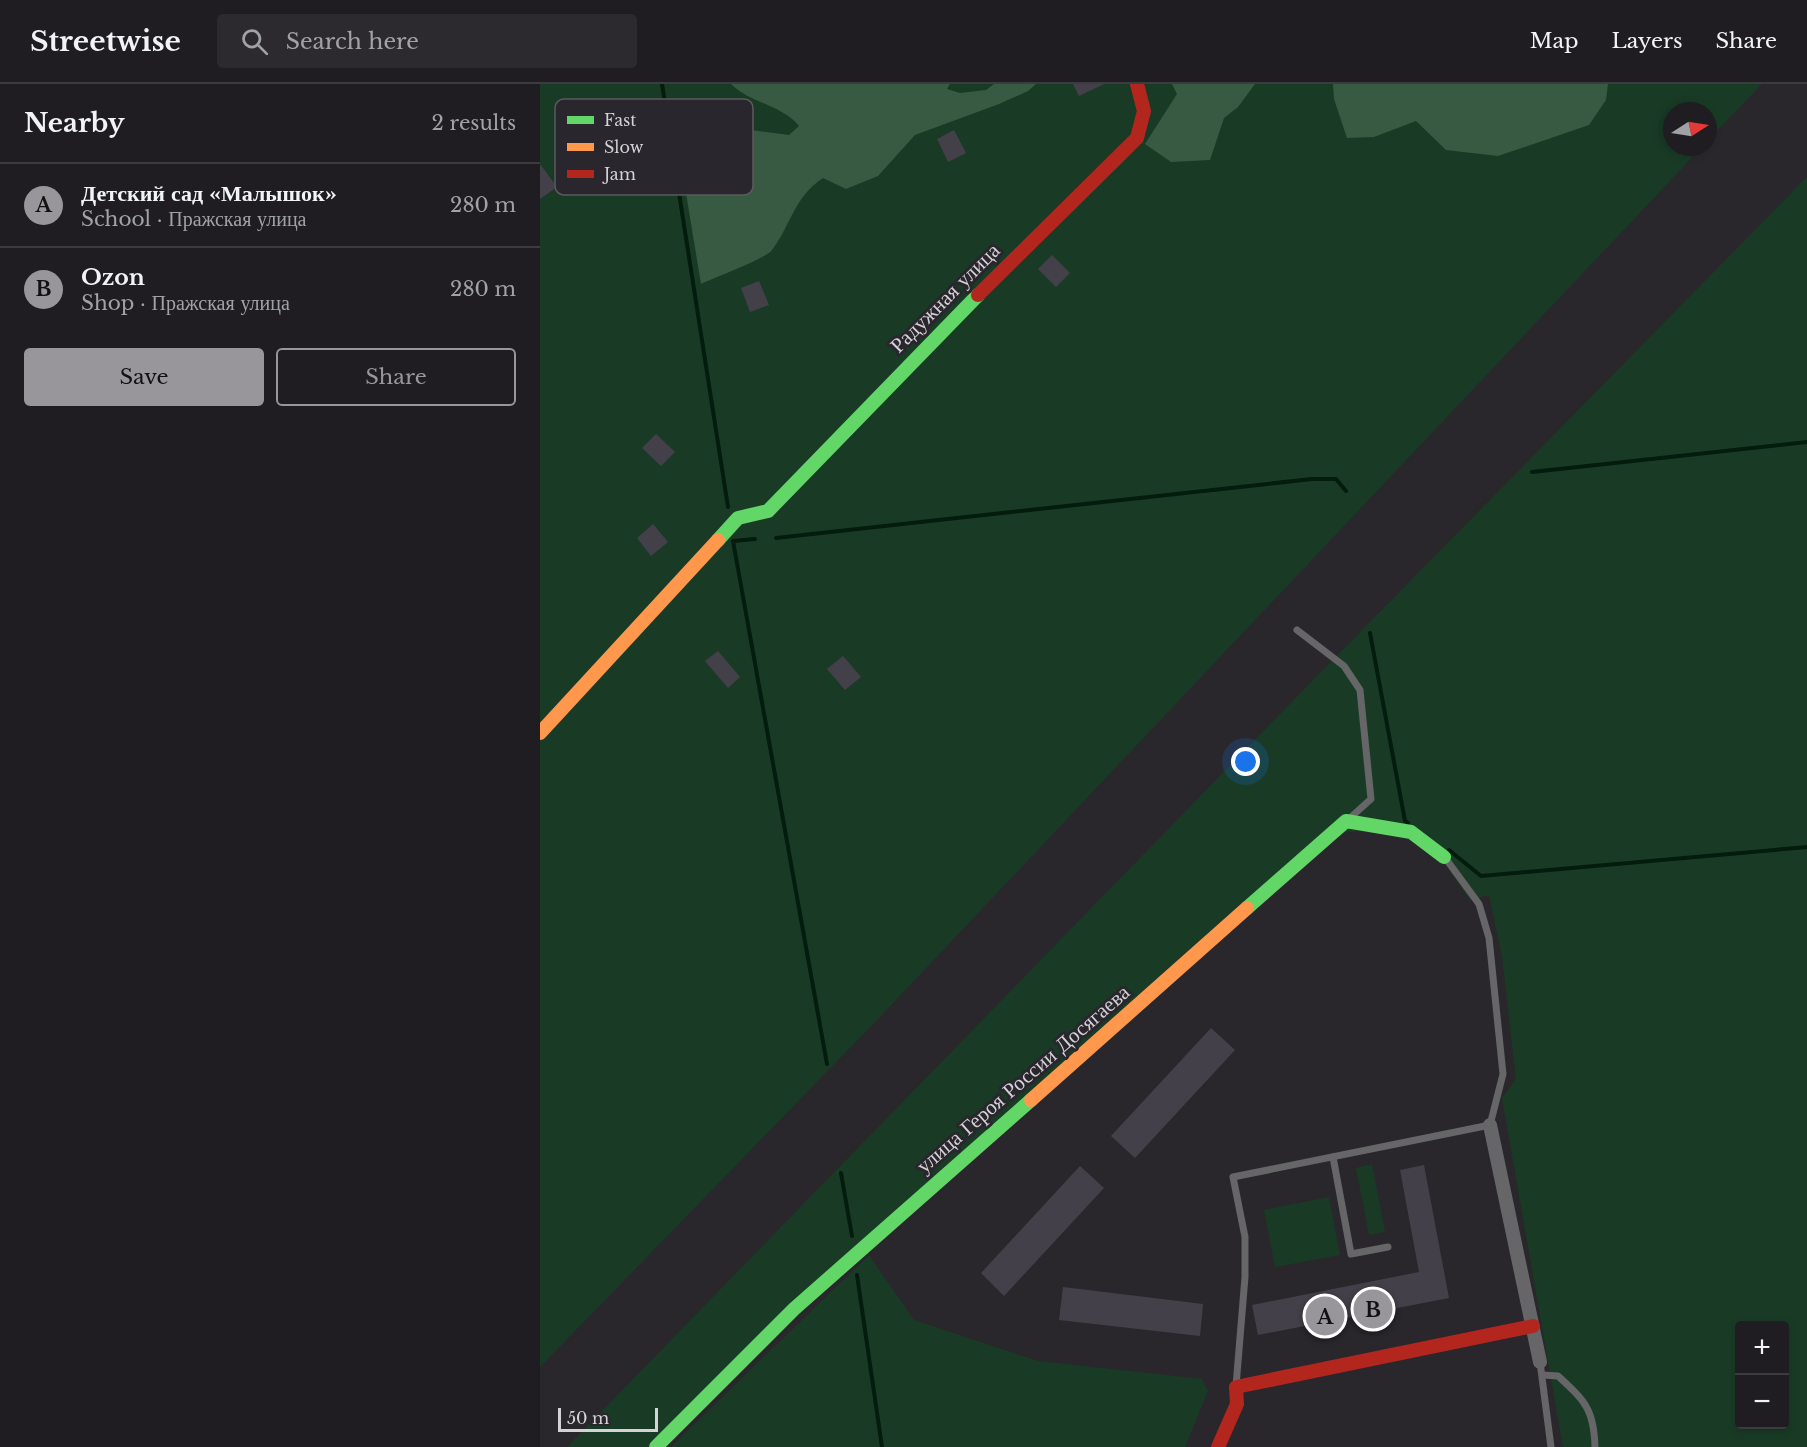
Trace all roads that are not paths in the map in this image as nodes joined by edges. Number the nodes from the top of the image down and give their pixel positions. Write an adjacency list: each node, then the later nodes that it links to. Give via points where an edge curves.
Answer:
1 (1137, 84): 3 (street, Радужная улица, via 1146,104 1145,121 1137,138 963,309 768,511 738,518)
2 (1297, 630): 4 (lane, via 1344,666 1360,690 1371,799)
3 (540, 733)
4 (1346, 821): 5 (street, via 1411,832); 12 (street, улица Героя России Досягаева, via 794,1309)
5 (1444, 856): 6 (lane, via 1479,904 1489,938 1503,1074)
6 (1490, 1125): 7 (lane); 9 (street)
7 (1332, 1157): 8 (lane, via 1351,1254); 11 (lane, via 1233,1177 1245,1237)
8 (1388, 1247)
9 (1533, 1326): 10 (street); 11 (street)
10 (1541, 1369): 14 (lane); 15 (lane, via 1558,1376 1586,1401)
11 (1236, 1387): 13 (street, via 1237,1404)
12 (656, 1447)
13 (1218, 1447)
14 (1551, 1447)
15 (1595, 1447)

